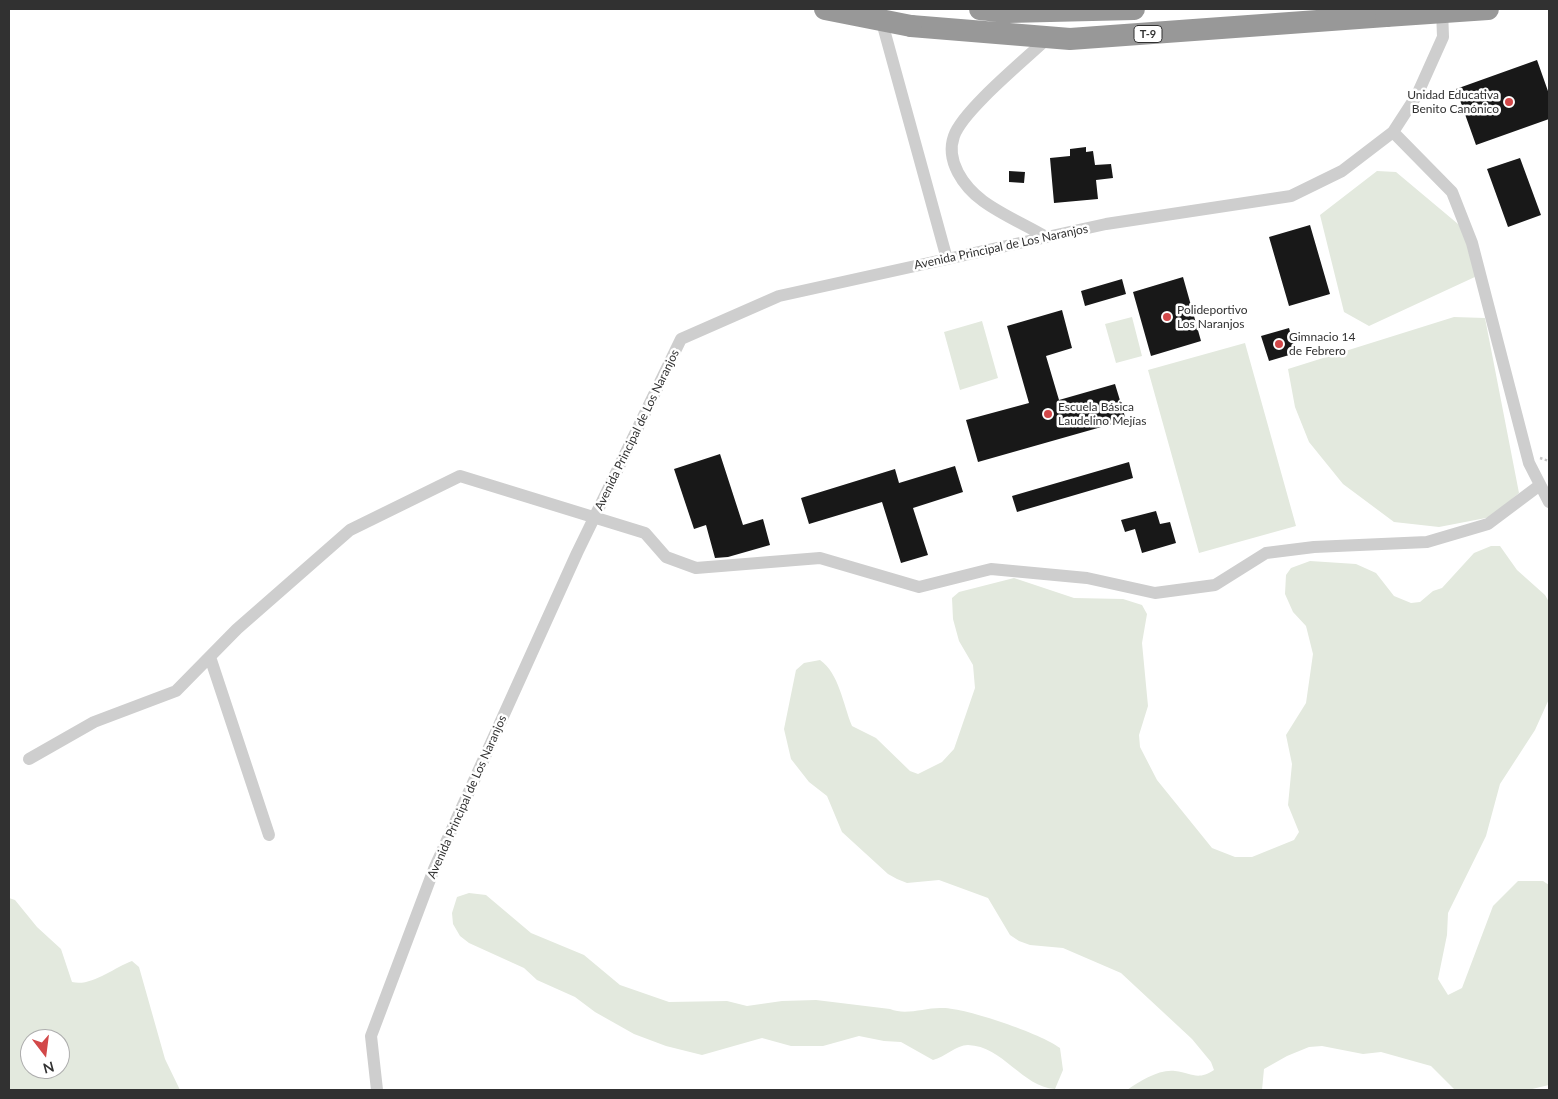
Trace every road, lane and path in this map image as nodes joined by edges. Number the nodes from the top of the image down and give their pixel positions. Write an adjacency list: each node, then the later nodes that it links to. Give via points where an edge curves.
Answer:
1 (825, 9): 7 (highway, T-9, bridge, via 911,26)
2 (878, 9): 10 (street)
3 (980, 9): 4 (highway, T-9, via 1008,12)
4 (1134, 9)
5 (1442, 9): 8 (street, Avenida Principal de Los Naranjos, via 1443,37 1417,95)
6 (1488, 9): 7 (highway, T-9, bridge, via 1070,39)
7 (1049, 37): 9 (street, via 980,101 954,136 952,152 958,174 983,201)
8 (1393, 132): 9 (street, Avenida Principal de Los Naranjos, via 1342,171 1291,196 1106,224); 11 (street, via 1452,192 1472,243 1529,463)
9 (1046, 237): 10 (street, Avenida Principal de Los Naranjos)
10 (947, 259): 13 (street, Avenida Principal de Los Naranjos, via 779,296 681,340)
11 (1540, 485): 12 (street); 13 (street, via 1488,524 1427,542 1314,546 1266,552 1215,585 1155,593 1087,578 991,568 919,587 820,558 696,568 666,557 644,533)
12 (1549, 502)
13 (594, 517): 14 (street, via 460,476 350,530 237,629); 17 (street, Avenida Principal de Los Naranjos, via 434,869 371,1036)
14 (210, 657): 15 (street, via 176,691 94,722); 16 (street)
15 (29, 759)
16 (269, 835)
17 (377, 1090)

